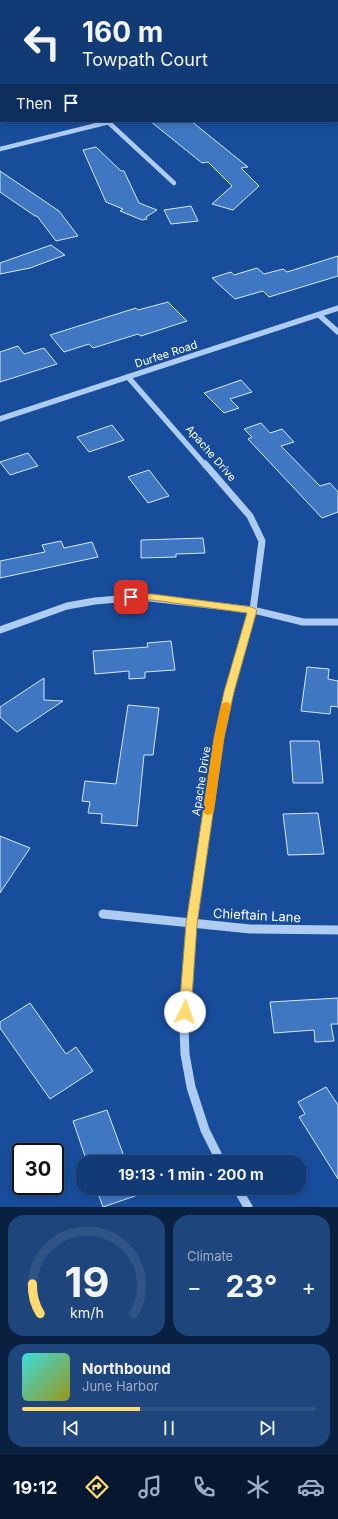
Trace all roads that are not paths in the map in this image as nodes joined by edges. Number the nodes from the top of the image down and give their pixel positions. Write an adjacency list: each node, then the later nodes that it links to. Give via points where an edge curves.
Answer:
1 (108, 122): 2 (street); 3 (street)
2 (0, 149)
3 (174, 183)
4 (338, 308): 5 (street, Durfee Road)
5 (319, 315): 6 (street); 7 (street, Durfee Road)
6 (338, 332)
7 (128, 377): 8 (street, Durfee Road); 9 (street, Apache Drive, via 250,516 258,530 262,541)
8 (0, 419)
9 (252, 610): 10 (street, via 303,622); 11 (street, via 152,597 120,598 67,606); 13 (street, Apache Drive, via 219,738)
10 (338, 622)
11 (0, 630)
12 (103, 914): 13 (street, Chieftain Lane)
13 (192, 924): 14 (street, Chieftain Lane, via 307,931); 15 (street, Apache Drive, via 184,1027 185,1054 191,1087 205,1130)
14 (338, 930)
15 (218, 1155)
16 (240, 1195): 17 (street)
17 (248, 1207)

